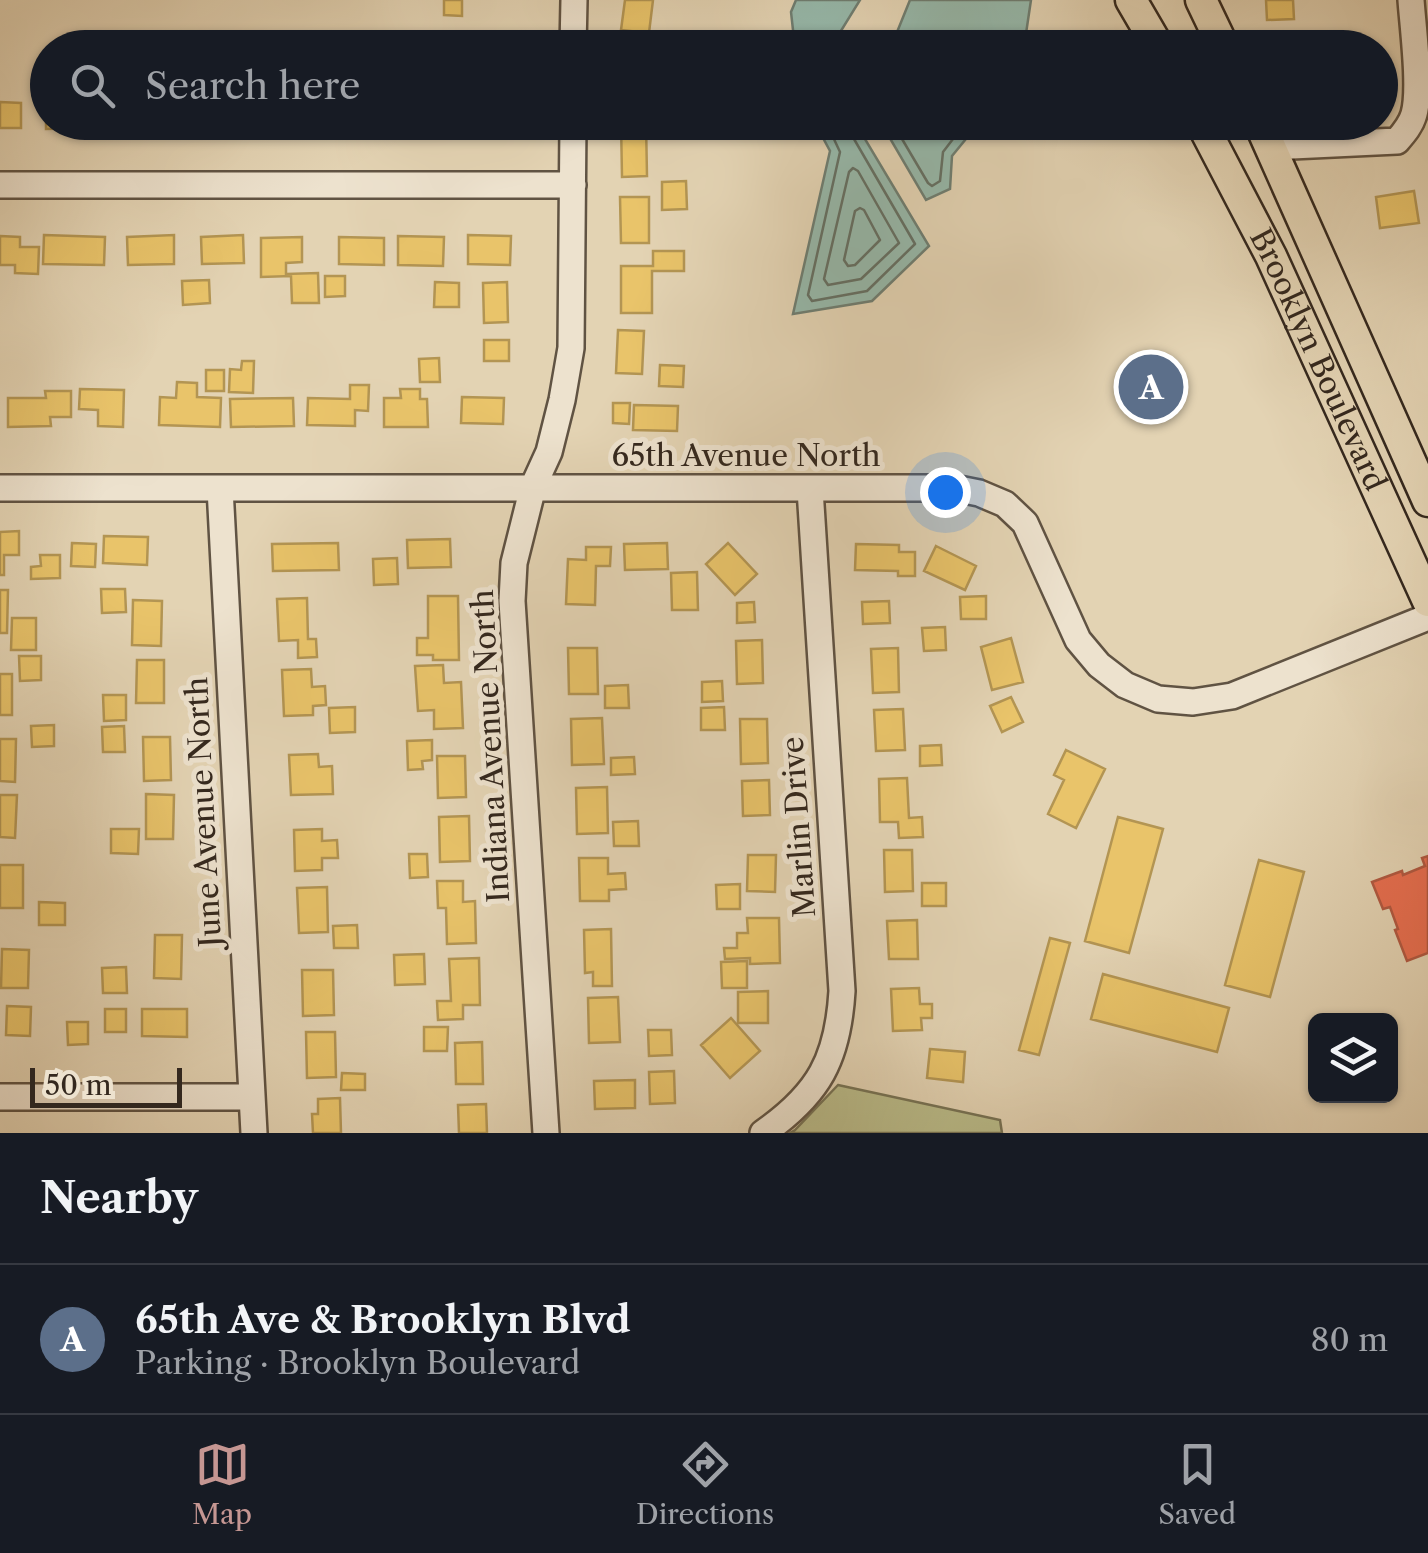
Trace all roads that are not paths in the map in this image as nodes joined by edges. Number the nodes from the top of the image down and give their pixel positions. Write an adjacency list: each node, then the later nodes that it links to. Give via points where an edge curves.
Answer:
1 (574, 0): 5 (street)
2 (1131, 0): 6 (main road)
3 (1201, 0): 7 (main road)
4 (1411, 0): 11 (street, via 1415,112)
5 (573, 30)
6 (1148, 30)
7 (1215, 30)
8 (573, 140): 13 (street, Indiana Avenue North)
9 (1211, 140): 19 (main road, Brooklyn Boulevard, via 1272,256)
10 (1267, 140): 18 (main road, Brooklyn Boulevard)
11 (1398, 140)
12 (0, 185): 13 (street)
13 (573, 185): 16 (street, Indiana Avenue North, via 571,348 549,452)
14 (0, 488): 15 (street, 65th Avenue North)
15 (220, 488): 16 (street, 65th Avenue North); 22 (street, June Avenue North)
16 (533, 488): 17 (street, 65th Avenue North); 24 (street, Indiana Avenue North, via 514,562 512,601)
17 (810, 489): 20 (street, 65th Avenue North, via 954,488 1005,504 1026,524 1078,640 1112,675 1158,699 1232,696); 25 (street, Marlin Drive, via 840,1026 812,1088)
18 (1428, 500)
19 (1428, 601)
20 (1428, 617)
21 (0, 1097): 22 (street)
22 (252, 1097): 23 (street, June Avenue North)
23 (254, 1133)
24 (546, 1133)
25 (763, 1133)

